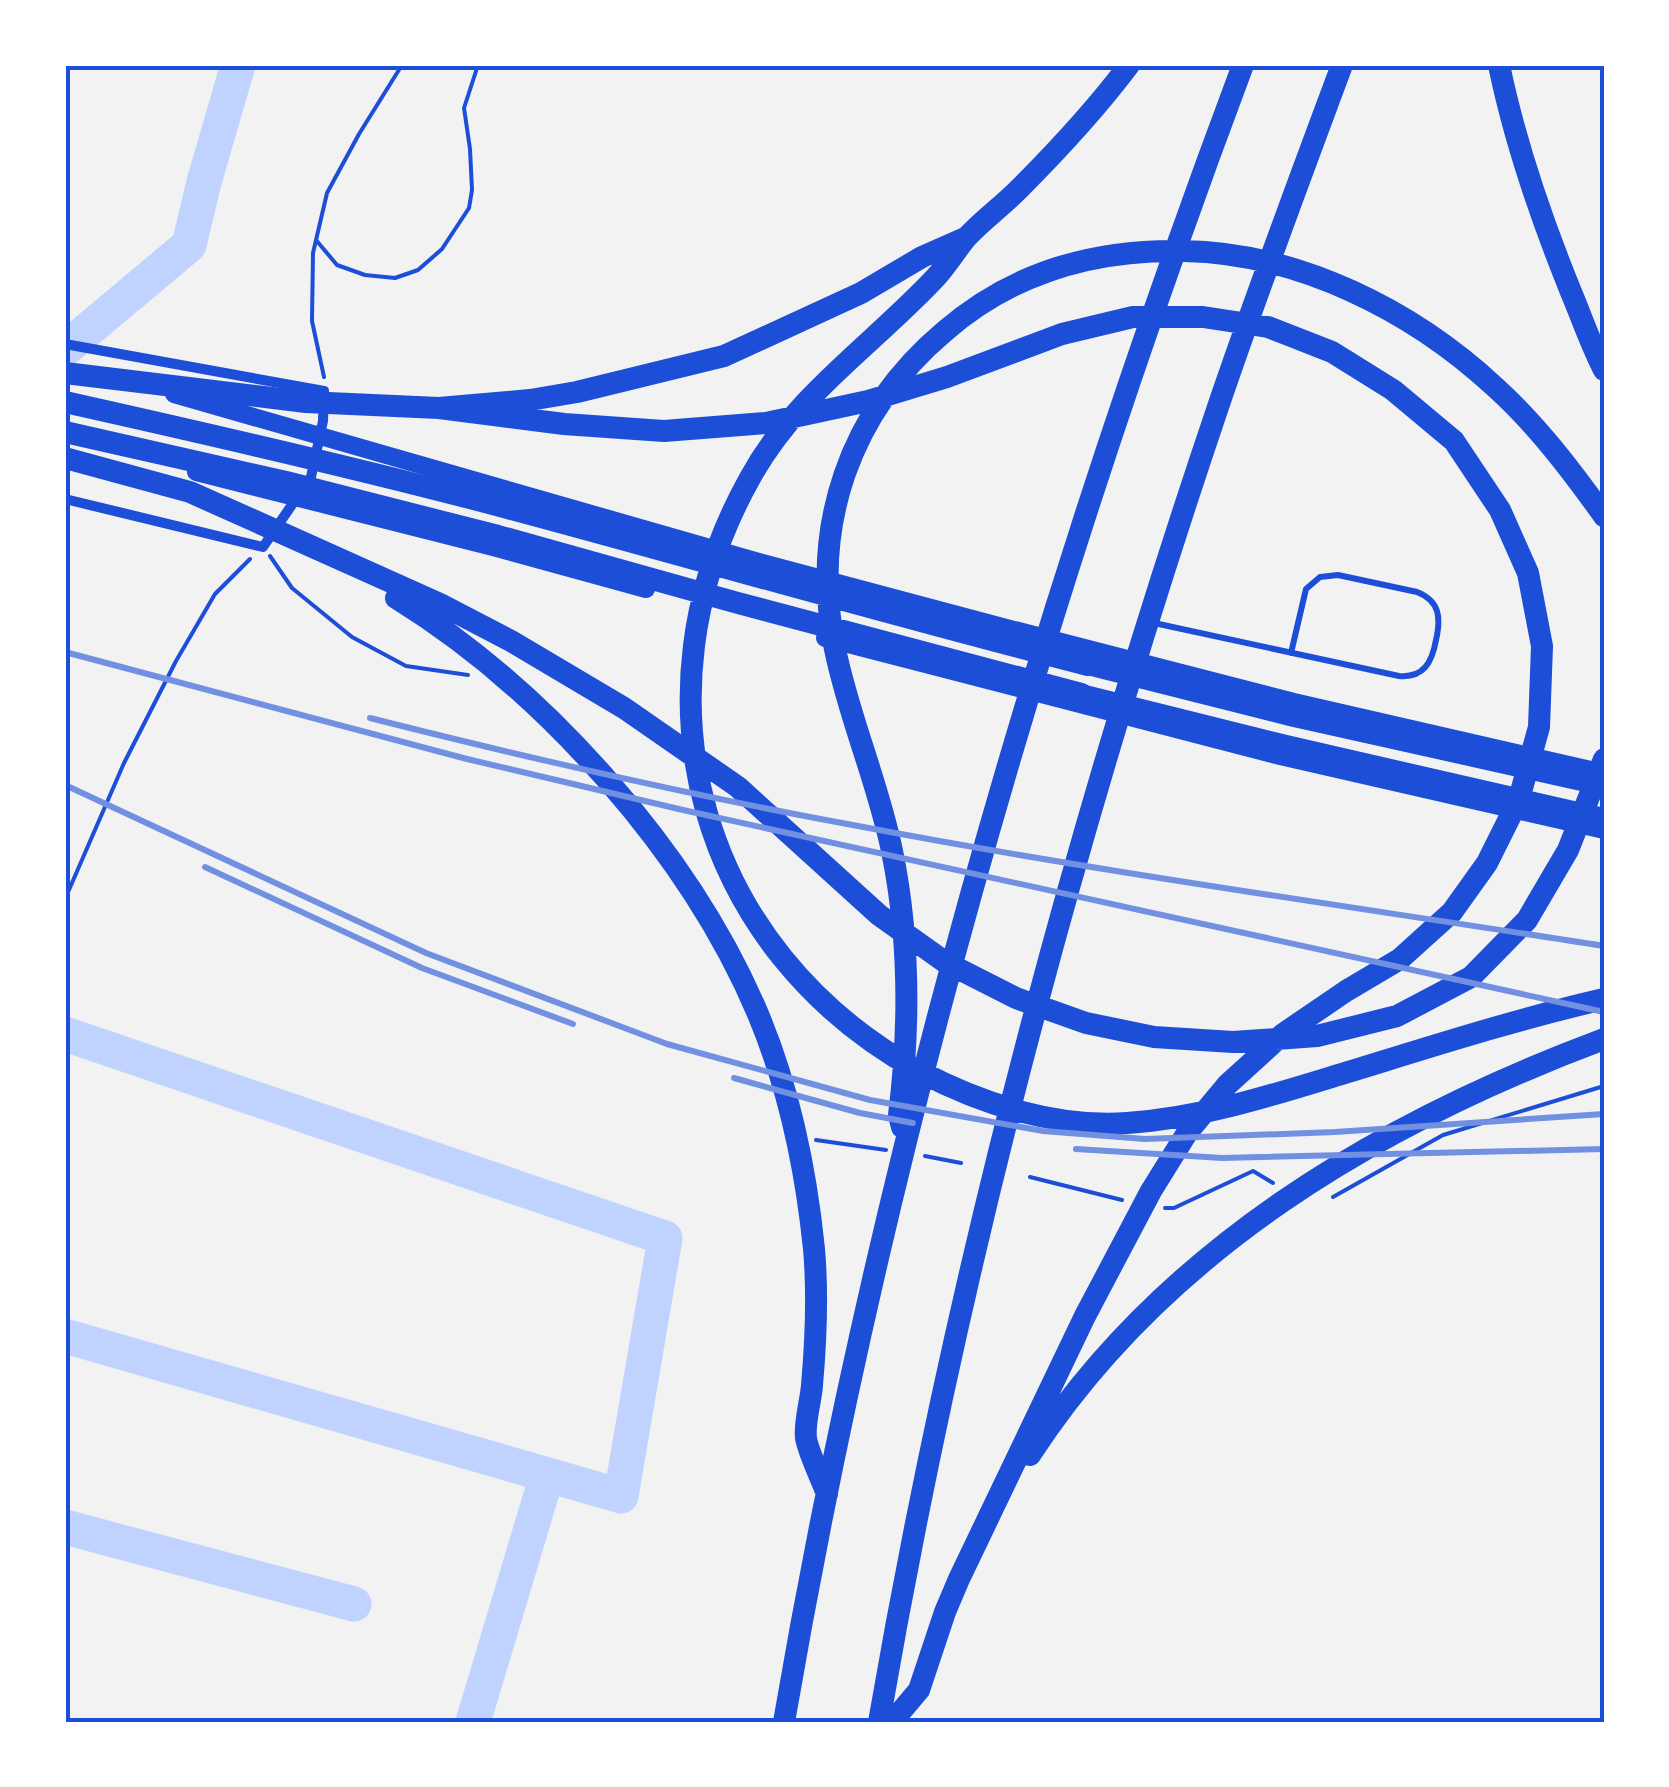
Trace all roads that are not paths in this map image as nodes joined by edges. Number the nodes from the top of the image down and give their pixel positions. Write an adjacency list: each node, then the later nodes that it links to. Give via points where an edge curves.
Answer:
1 (1130, 65): 5 (highway)
2 (1243, 65): 29 (highway, via 1060,588)
3 (1342, 65): 18 (highway, via 1218,404)
4 (1499, 65): 8 (highway, via 1527,175)
5 (968, 236): 12 (highway, via 724,356 577,392); 27 (highway, via 938,275 800,406 768,447 728,518 703,592 690,704 702,800 736,890 800,978 845,1022 946,1086 1005,1108 1124,1123 1243,1103)
6 (65, 344): 15 (street, via 324,390 311,477 263,546)
7 (65, 364): 23 (main road, via 976,620)
8 (1601, 364): 10 (highway)
9 (65, 372): 12 (highway, via 306,402)
10 (1604, 380)
11 (65, 402): 20 (highway, via 294,453)
12 (439, 408): 31 (highway, via 664,431 766,423 868,401 1133,316 1203,316 1268,327 1332,352 1393,390 1454,441 1500,510 1528,574 1542,646 1540,727 1519,798 1487,863 1452,912 1400,959 1283,1034 1187,1132 1101,1285)
13 (65, 436): 21 (highway, via 286,482); 26 (main road, via 974,678)
14 (65, 458): 17 (highway, via 190,492)
15 (65, 499)
16 (1604, 516): 29 (highway, via 1550,444 1493,385 1395,313 1328,281 1191,251 1122,252 1054,268 956,321 906,368 864,430 834,506 828,547 835,650 879,797 902,913 908,1020 898,1116)
17 (316, 548): 22 (highway, via 440,604 624,708 738,786 879,915 945,962 1086,1024 1154,1037 1233,1042 1317,1036 1397,1016 1470,977 1527,920 1568,850); 30 (highway, via 431,619 590,758 720,935 758,1015 801,1164 814,1252 816,1339 806,1438)
18 (1148, 622): 19 (lane); 33 (highway, via 1070,883 986,1206)
19 (1291, 653): 19 (lane, via 1416,674 1434,654 1438,609 1417,592 1320,577 1303,597)
20 (1088, 665): 24 (highway)
21 (1080, 694): 25 (highway)
22 (1604, 758)
23 (1604, 773)
24 (1604, 786)
25 (1604, 818)
26 (1604, 830)
27 (1604, 999)
28 (1604, 1038): 31 (highway, via 1444,1105 1313,1180 1250,1225 1111,1350 1043,1435)
29 (906, 1142): 30 (highway)
30 (827, 1494): 32 (highway)
31 (980, 1538): 34 (highway, via 919,1690)
32 (784, 1722)
33 (879, 1722)
34 (892, 1722)

